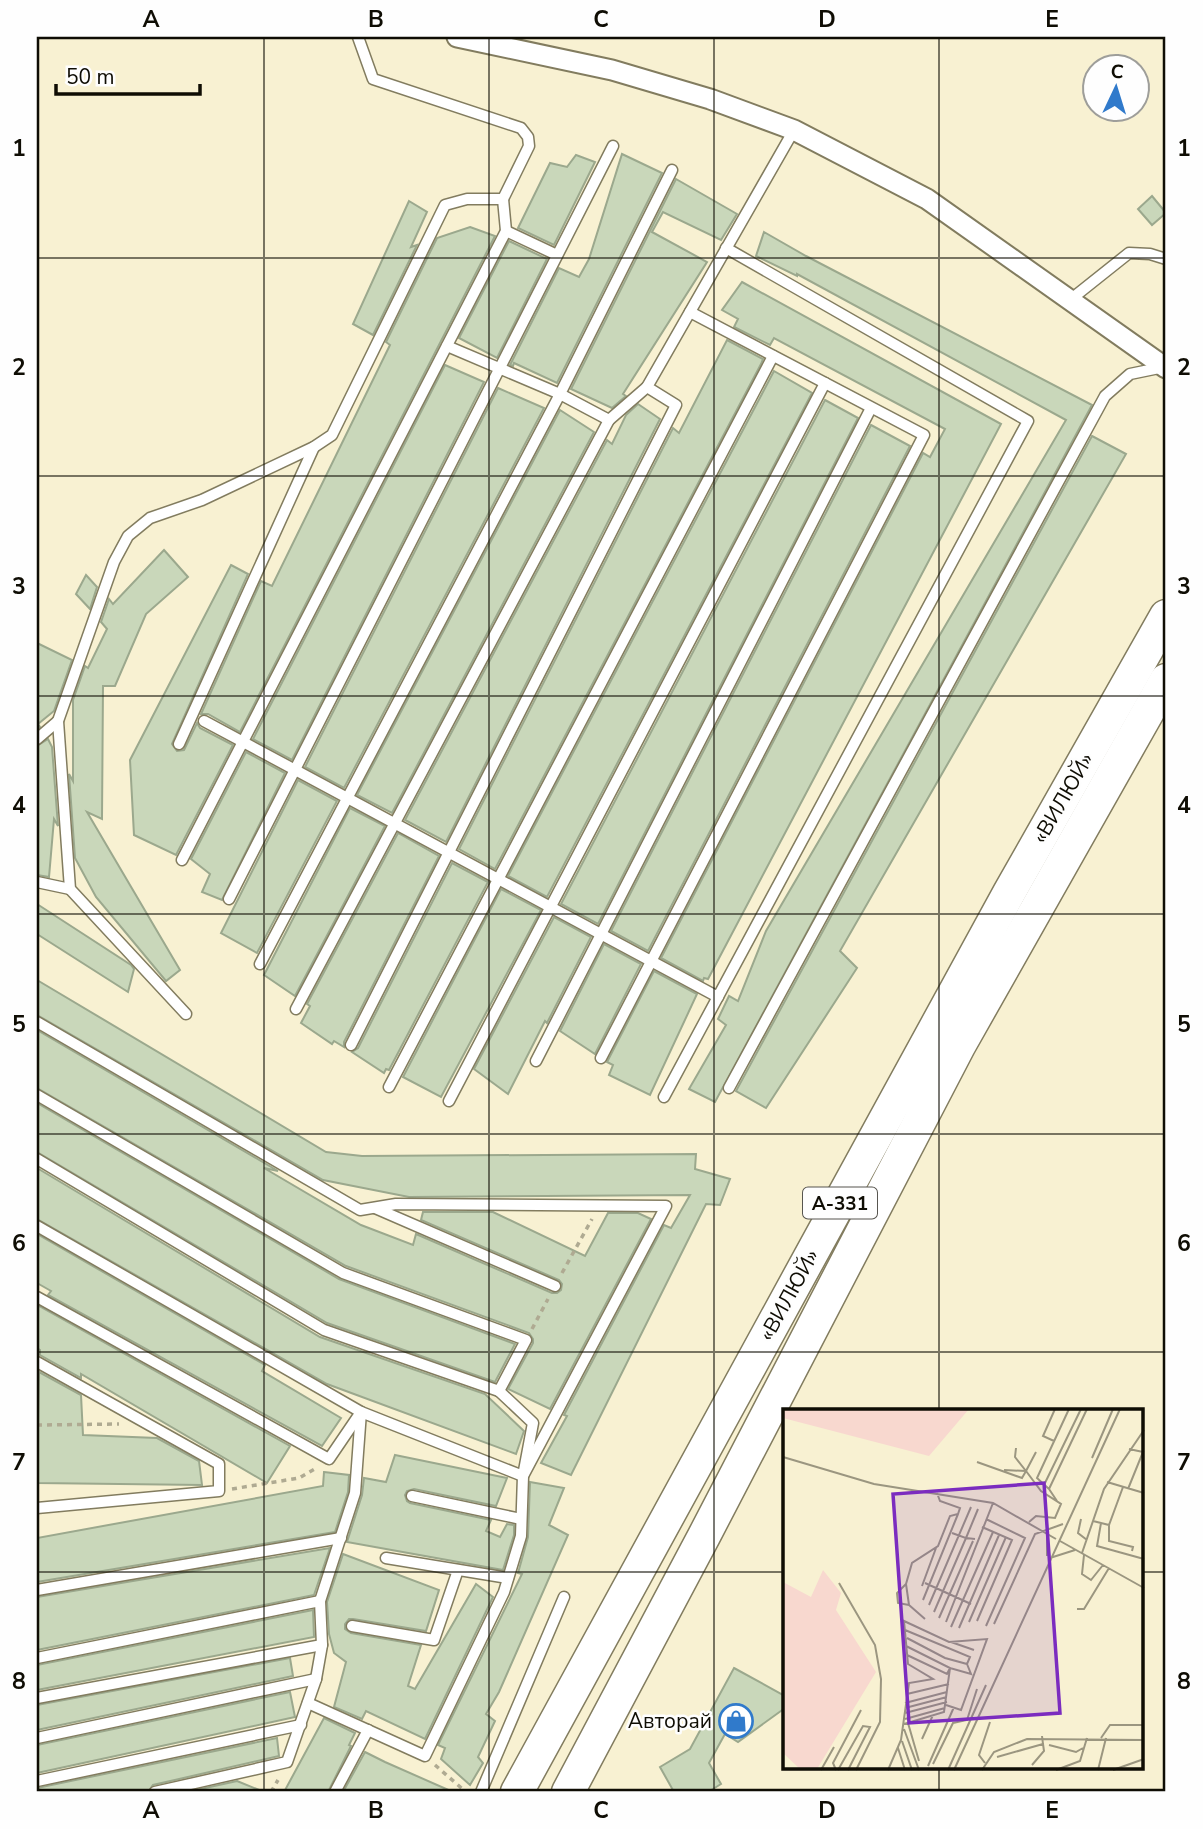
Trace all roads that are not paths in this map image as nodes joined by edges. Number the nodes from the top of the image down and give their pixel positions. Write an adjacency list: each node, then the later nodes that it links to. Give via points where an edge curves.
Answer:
1 (358, 37): 6 (lane, via 373,79 521,128 529,146)
2 (457, 37): 3 (street, via 612,70)
3 (794, 130): 8 (lane); 11 (street, via 927,199)
4 (612, 146): 9 (lane)
5 (672, 170): 19 (lane)
6 (503, 199): 7 (lane); 22 (lane, via 467,199 445,205 332,435)
7 (506, 231): 9 (lane); 13 (lane)
8 (726, 248): 12 (lane); 43 (lane, via 1028,421)
9 (557, 255): 16 (lane)
10 (1166, 259): 11 (lane, via 1129,253)
11 (1070, 300): 15 (street)
12 (690, 312): 14 (lane); 18 (lane)
13 (447, 346): 16 (lane); 28 (lane)
14 (773, 356): 17 (lane); 35 (lane)
15 (1166, 367): 51 (lane, via 1130,374 1105,396)
16 (500, 368): 19 (lane); 30 (lane)
17 (825, 383): 20 (lane); 39 (lane)
18 (647, 387): 21 (lane); 33 (lane, via 676,405)
19 (559, 394): 21 (lane); 31 (lane)
20 (872, 408): 40 (lane); 41 (lane, via 924,435)
21 (609, 419): 32 (lane)
22 (313, 447): 25 (lane, via 202,500 150,518 128,536 114,562); 29 (lane)
23 (1166, 616): 89 (highway, «ВИЛЮЙ» / А-331, via 1009,893)
24 (1166, 680): 90 (highway, «ВИЛЮЙ» / А-331, via 958,1046)
25 (58, 721): 27 (lane); 37 (lane)
26 (204, 722): 28 (lane)
27 (37, 739)
28 (243, 743): 30 (lane); 34 (lane)
29 (179, 744)
30 (295, 771): 31 (lane); 38 (lane)
31 (347, 798): 32 (lane); 42 (lane)
32 (395, 824): 33 (lane); 44 (lane)
33 (449, 853): 35 (lane); 47 (lane)
34 (182, 860)
35 (498, 879): 39 (lane); 50 (lane)
36 (37, 882): 37 (lane)
37 (70, 889): 45 (lane)
38 (229, 900)
39 (550, 907): 40 (lane); 54 (lane)
40 (601, 934): 41 (lane); 49 (lane)
41 (651, 961): 43 (lane); 48 (lane)
42 (260, 964)
43 (718, 997): 53 (lane)
44 (296, 1009)
45 (186, 1014)
46 (37, 1022): 56 (lane, via 360,1210)
47 (351, 1045)
48 (601, 1058)
49 (536, 1061)
50 (389, 1087)
51 (729, 1088)
52 (37, 1095): 61 (lane, via 343,1273 526,1340)
53 (664, 1097)
54 (449, 1101)
55 (37, 1159): 61 (lane, via 324,1330)
56 (374, 1208): 58 (lane); 63 (lane, via 396,1204 666,1206)
57 (37, 1226): 62 (lane)
58 (555, 1286)
59 (37, 1297): 62 (lane, via 329,1459)
60 (37, 1362): 65 (lane, via 219,1464 219,1492)
61 (499, 1391): 63 (lane, via 533,1423)
62 (361, 1412): 63 (lane); 67 (lane, via 355,1493)
63 (523, 1476): 66 (lane)
64 (412, 1496): 66 (lane)
65 (37, 1508)
66 (522, 1519): 70 (lane)
67 (341, 1538): 71 (lane); 73 (lane)
68 (386, 1559): 69 (lane)
69 (458, 1570): 70 (lane); 74 (lane, via 434,1640)
70 (508, 1578): 81 (lane, via 425,1756)
71 (37, 1590)
72 (564, 1597): 88 (lane)
73 (320, 1601): 75 (lane); 76 (lane)
74 (352, 1626)
75 (321, 1645): 77 (lane); 78 (lane)
76 (37, 1658)
77 (316, 1679): 79 (lane); 82 (lane)
78 (37, 1698)
79 (308, 1703): 80 (lane); 81 (lane)
80 (301, 1725): 83 (lane); 84 (lane, via 287,1762)
81 (368, 1730): 87 (lane)
82 (37, 1738)
83 (37, 1781)
84 (199, 1781): 85 (lane); 86 (lane)
85 (156, 1792)
86 (192, 1792)
87 (335, 1792)
88 (481, 1792)
89 (517, 1792)
90 (568, 1792)

